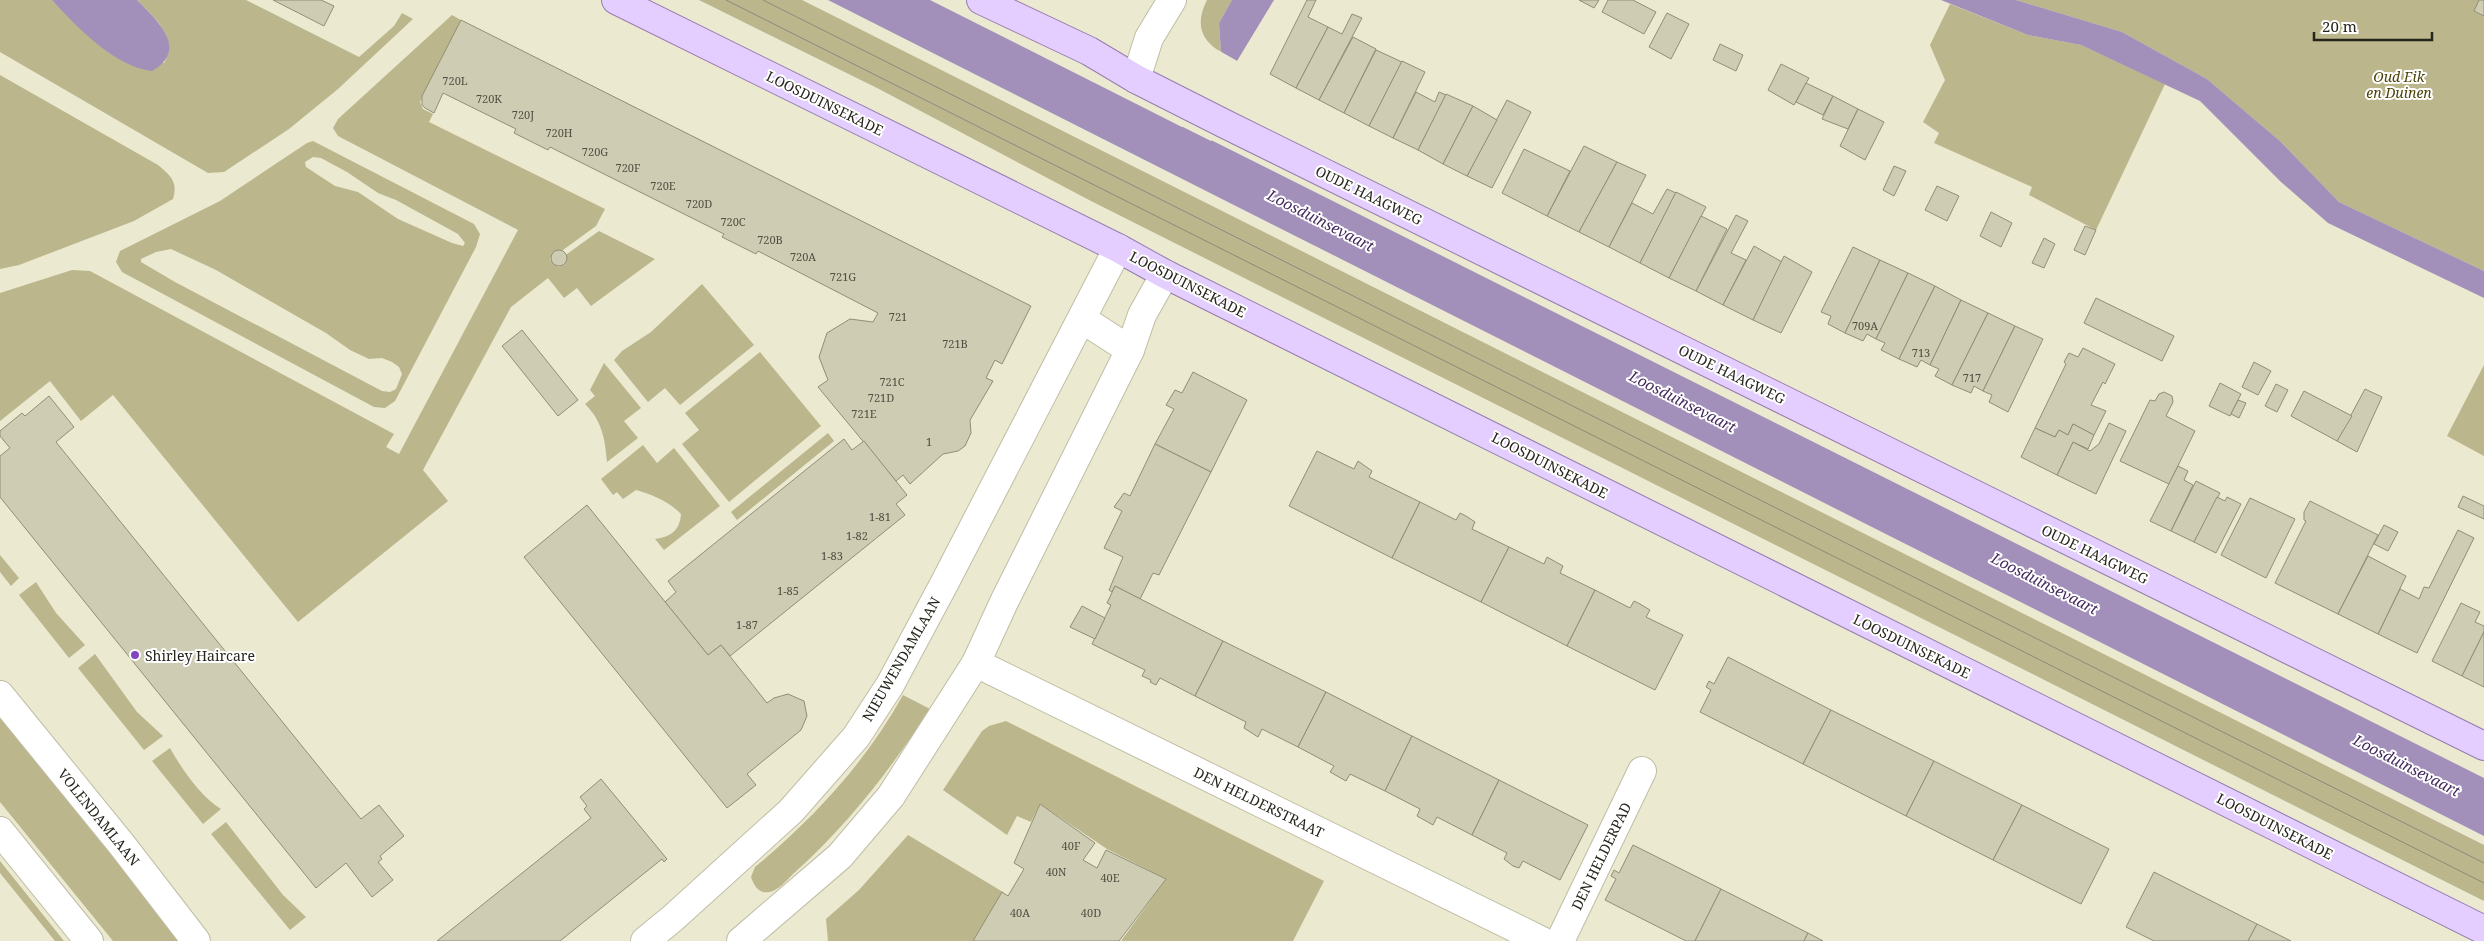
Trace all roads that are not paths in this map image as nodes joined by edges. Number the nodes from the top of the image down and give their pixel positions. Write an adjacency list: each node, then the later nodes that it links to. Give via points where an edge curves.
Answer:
1 (616, 0): 5 (main road, LOOSDUINSEKADE)
2 (980, 0): 4 (main road, OUDE HAAGWEG, via 1089,52)
3 (1172, 0): 4 (street, via 1149,38)
4 (1136, 79): 11 (main road, OUDE HAAGWEG)
5 (1118, 248): 6 (main road, LOOSDUINSEKADE); 7 (street, NIEUWENDAMLAAN)
6 (1166, 274): 8 (street, via 1142,315); 14 (main road, LOOSDUINSEKADE)
7 (1082, 319): 8 (street); 17 (street, NIEUWENDAMLAAN, via 890,684 856,737 791,810)
8 (1130, 350): 9 (street)
9 (976, 663): 18 (street, via 885,804 840,856); 19 (street, DEN HELDERSTRAAT)
10 (0, 695): 16 (street, VOLENDAMLAAN)
11 (2484, 746)
12 (1642, 771): 20 (street, DEN HELDERPAD)
13 (0, 831): 15 (street)
14 (2484, 930)
15 (89, 941)
16 (196, 941)
17 (645, 941)
18 (741, 941)
19 (1542, 941)
20 (1560, 941)

